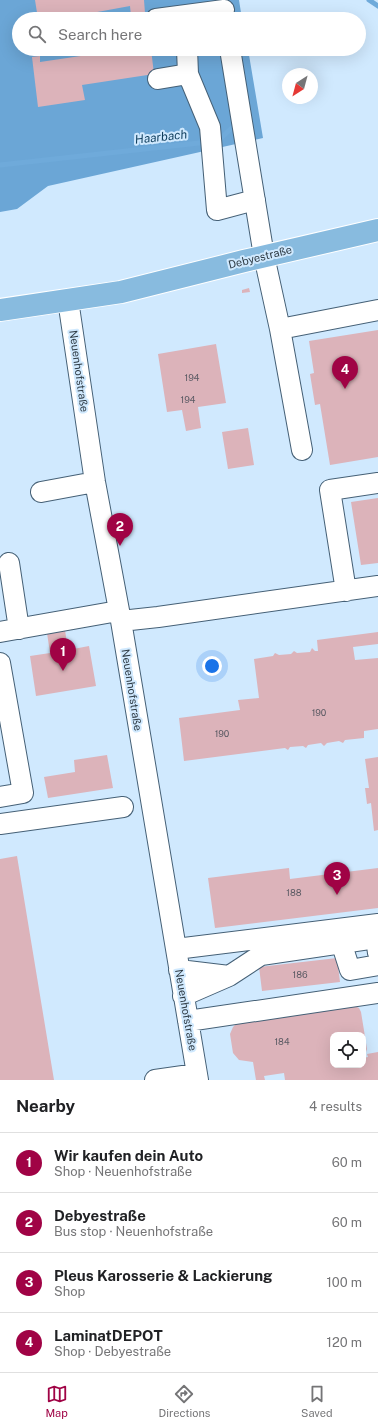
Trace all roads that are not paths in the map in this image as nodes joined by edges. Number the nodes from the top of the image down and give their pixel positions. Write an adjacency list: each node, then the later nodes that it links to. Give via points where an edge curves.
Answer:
1 (224, 10): 2 (street)
2 (213, 12)
3 (187, 56): 5 (street)
4 (231, 56): 7 (street)
5 (188, 74): 6 (street); 7 (street, via 210,127 217,210)
6 (158, 79)
7 (255, 200): 9 (street)
8 (378, 230): 9 (main road, Debyestraße)
9 (264, 256): 10 (main road, Debyestraße, via 121,292); 13 (street)
10 (68, 300): 11 (main road, Debyestraße); 15 (street, Neuenhofstraße)
11 (0, 310)
12 (378, 310): 13 (street)
13 (280, 329): 14 (street)
14 (302, 450)
15 (95, 482): 17 (street); 21 (street, Neuenhofstraße)
16 (378, 483): 20 (street, via 330,490)
17 (41, 492)
18 (10, 563): 22 (street)
19 (378, 586): 20 (street)
20 (346, 591): 21 (street, via 158,617)
21 (119, 616): 22 (street); 29 (street, Neuenhofstraße)
22 (9, 630)
23 (0, 663): 24 (street, via 23,793)
24 (0, 797)
25 (123, 807): 26 (street)
26 (0, 824)
27 (378, 924): 29 (street)
28 (341, 942): 30 (street, via 376,938); 31 (street, via 350,970); 33 (street, via 261,955)
29 (176, 949): 32 (street, Neuenhofstraße)
30 (378, 953)
31 (378, 965)
32 (179, 970): 33 (street); 35 (street, Neuenhofstraße)
33 (229, 976): 35 (street)
34 (378, 993): 36 (street)
35 (183, 996): 36 (street, Neuenhofstraße)
36 (188, 1021): 37 (street, Neuenhofstraße)
37 (198, 1077): 38 (street)
38 (156, 1080)

